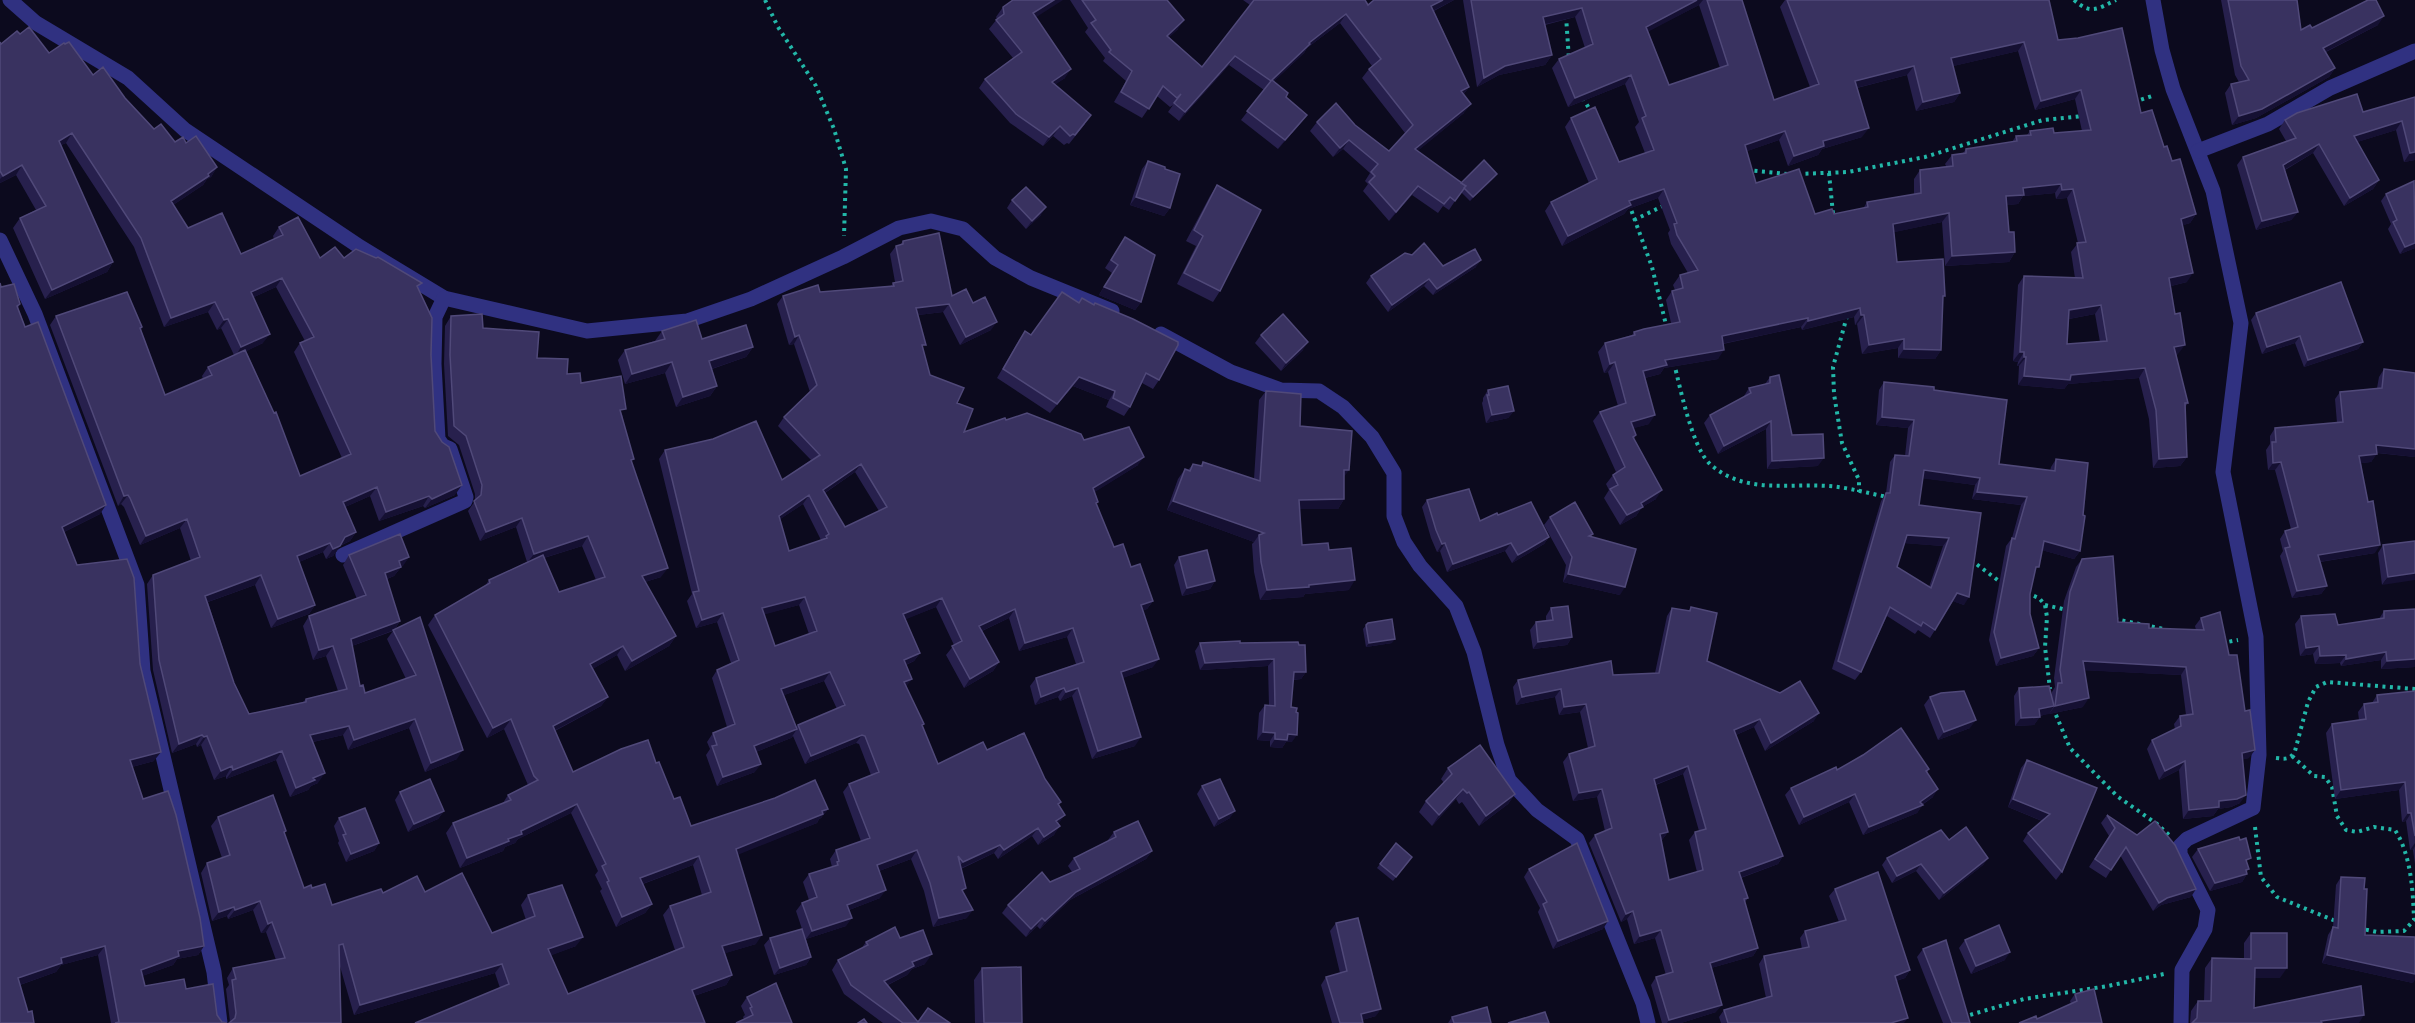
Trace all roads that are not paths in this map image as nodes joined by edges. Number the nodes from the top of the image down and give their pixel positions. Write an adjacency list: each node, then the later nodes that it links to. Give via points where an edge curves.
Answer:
1 (10, 0): 6 (street, via 36,23 128,78 185,130 350,241)
2 (2153, 0): 4 (street, via 2173,89)
3 (2415, 51): 4 (street, via 2330,88 2268,124)
4 (2198, 151): 12 (street, via 2213,191 2241,323 2223,472 2256,637 2259,755 2253,808 2180,846 2180,854 2208,910 2205,929 2182,970)
5 (0, 240): 10 (street, via 34,314 137,585 143,671 214,972)
6 (444, 298): 7 (street, via 587,331 687,321 751,298 899,228 931,221 963,230 995,258 1031,278); 9 (street, via 435,317 438,439 450,449 465,501)
7 (1127, 318)
8 (1148, 328): 11 (street, via 1231,372 1281,390 1319,391 1343,407 1371,437 1394,473 1394,516 1404,542 1455,606 1474,652 1509,780 1537,810 1577,839)
9 (343, 555)
10 (220, 1023)
11 (1648, 1023)
12 (2181, 1023)

